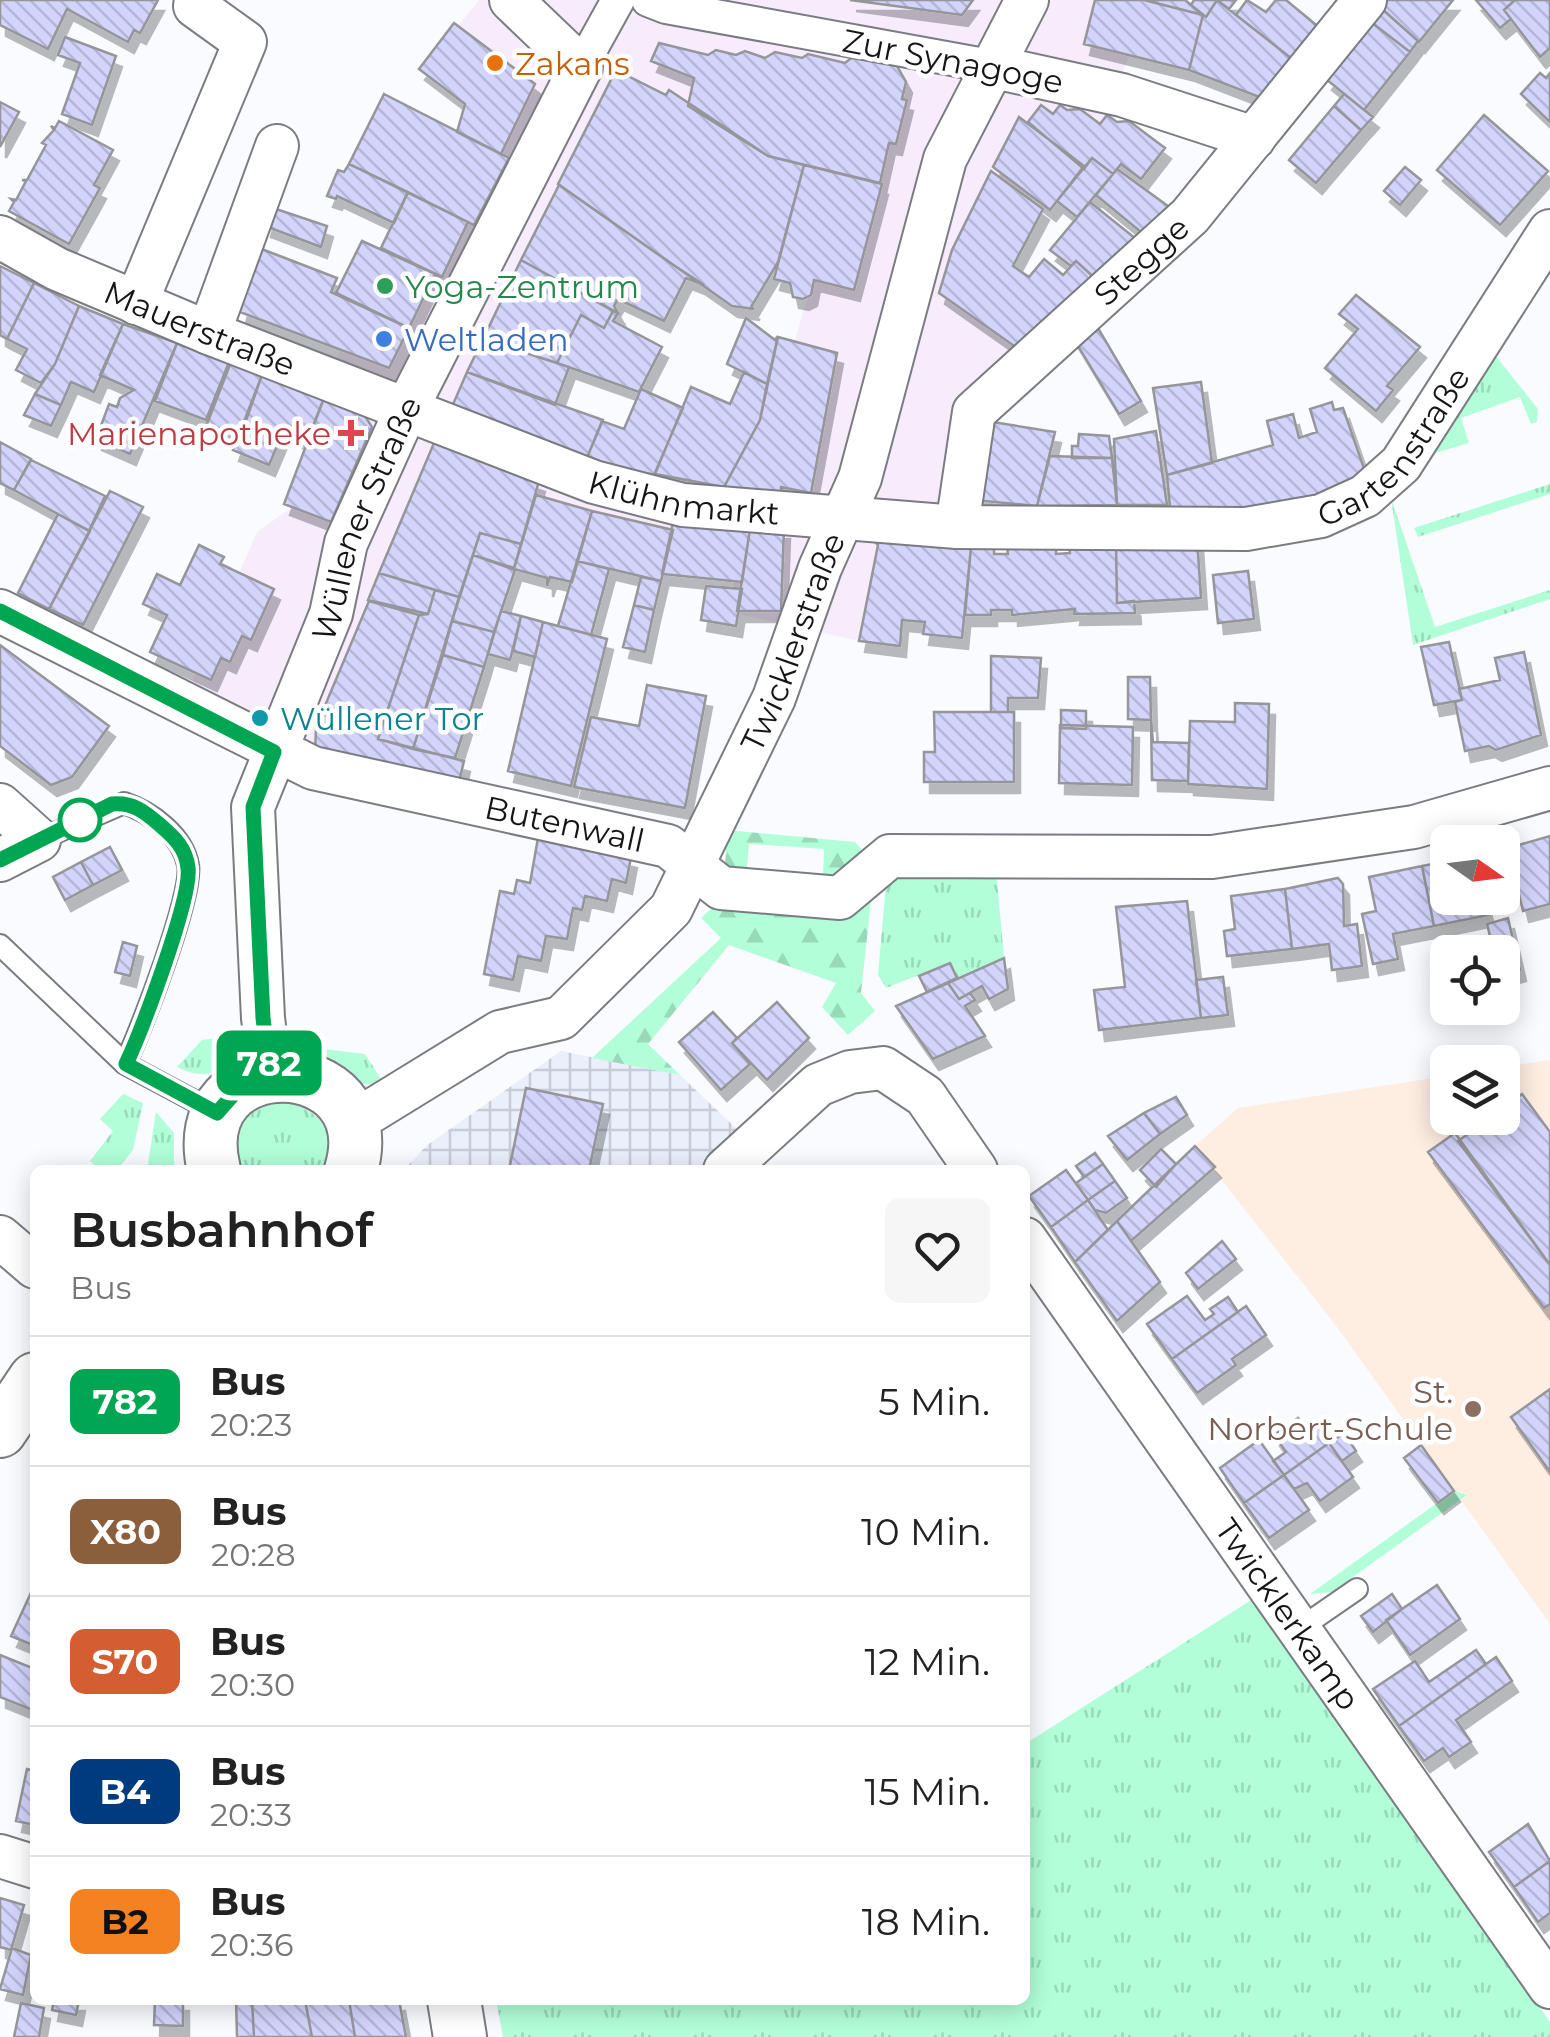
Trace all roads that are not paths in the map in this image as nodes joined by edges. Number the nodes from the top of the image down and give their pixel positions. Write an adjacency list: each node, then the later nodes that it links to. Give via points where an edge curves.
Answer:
1 (198, 0): 13 (street, via 194,6 246,42)
2 (511, 0): 8 (street)
3 (618, 0): 8 (street, Wüllener Straße)
4 (648, 0): 7 (street, Zur Synagoge)
5 (1027, 0): 7 (street, Twicklerstraße)
6 (1365, 0): 9 (street, Stegge)
7 (990, 66): 9 (street, Zur Synagoge, via 1122,94); 16 (street, Twicklerstraße, via 945,160 875,427)
8 (581, 67): 15 (street, Wüllener Straße)
9 (1254, 138): 17 (street, Stegge, via 1190,216 974,412)
10 (278, 146): 14 (street)
11 (1550, 232): 18 (street, Gartenstraße, via 1402,464 1365,496 1320,516 1246,529)
12 (0, 237): 13 (street, Mauerstraße)
13 (136, 303): 14 (street, Mauerstraße)
14 (209, 333): 15 (street, Mauerstraße)
15 (407, 408): 16 (street, Klühnmarkt, via 594,482 683,505); 20 (street, Wüllener Straße, via 346,543 331,614)
16 (842, 519): 17 (street, Klühnmarkt); 25 (street, Twicklerstraße, via 774,698)
17 (957, 527): 18 (street, Klühnmarkt)
18 (1156, 528)
19 (0, 610): 20 (street, Butenwall)
20 (274, 752): 25 (street, Butenwall, via 313,768 668,846); 28 (street, Wüllener Straße, via 253,807)
21 (1550, 788): 25 (street, Butenwall, via 1414,827 1212,858 890,856 840,898 722,888)
22 (0, 805): 23 (street)
23 (39, 840): 24 (street); 27 (lane, via 124,803 180,842 189,882)
24 (0, 860)
25 (690, 865): 30 (street, Twicklerstraße, via 670,909 561,1018 500,1032)
26 (0, 944): 27 (lane)
27 (126, 1064): 29 (lane)
28 (270, 1074): 29 (street, via 239,1088); 30 (street, via 296,1074 339,1100)
29 (217, 1113): 31 (street, via 210,1133)
30 (351, 1146)
31 (213, 1165)
32 (730, 1165): 33 (street, via 818,1085 884,1068 924,1096)
33 (972, 1165)
34 (0, 1237): 36 (street)
35 (1030, 1247): 40 (street, Twicklerkamp)
36 (30, 1264)
37 (30, 1386): 38 (street)
38 (0, 1430)
39 (1357, 1589): 40 (lane)
40 (1299, 1630): 43 (street, Twicklerkamp)
41 (0, 1856): 42 (street)
42 (30, 1865)
43 (1550, 1987)
44 (455, 2005): 45 (street)
45 (460, 2037)

